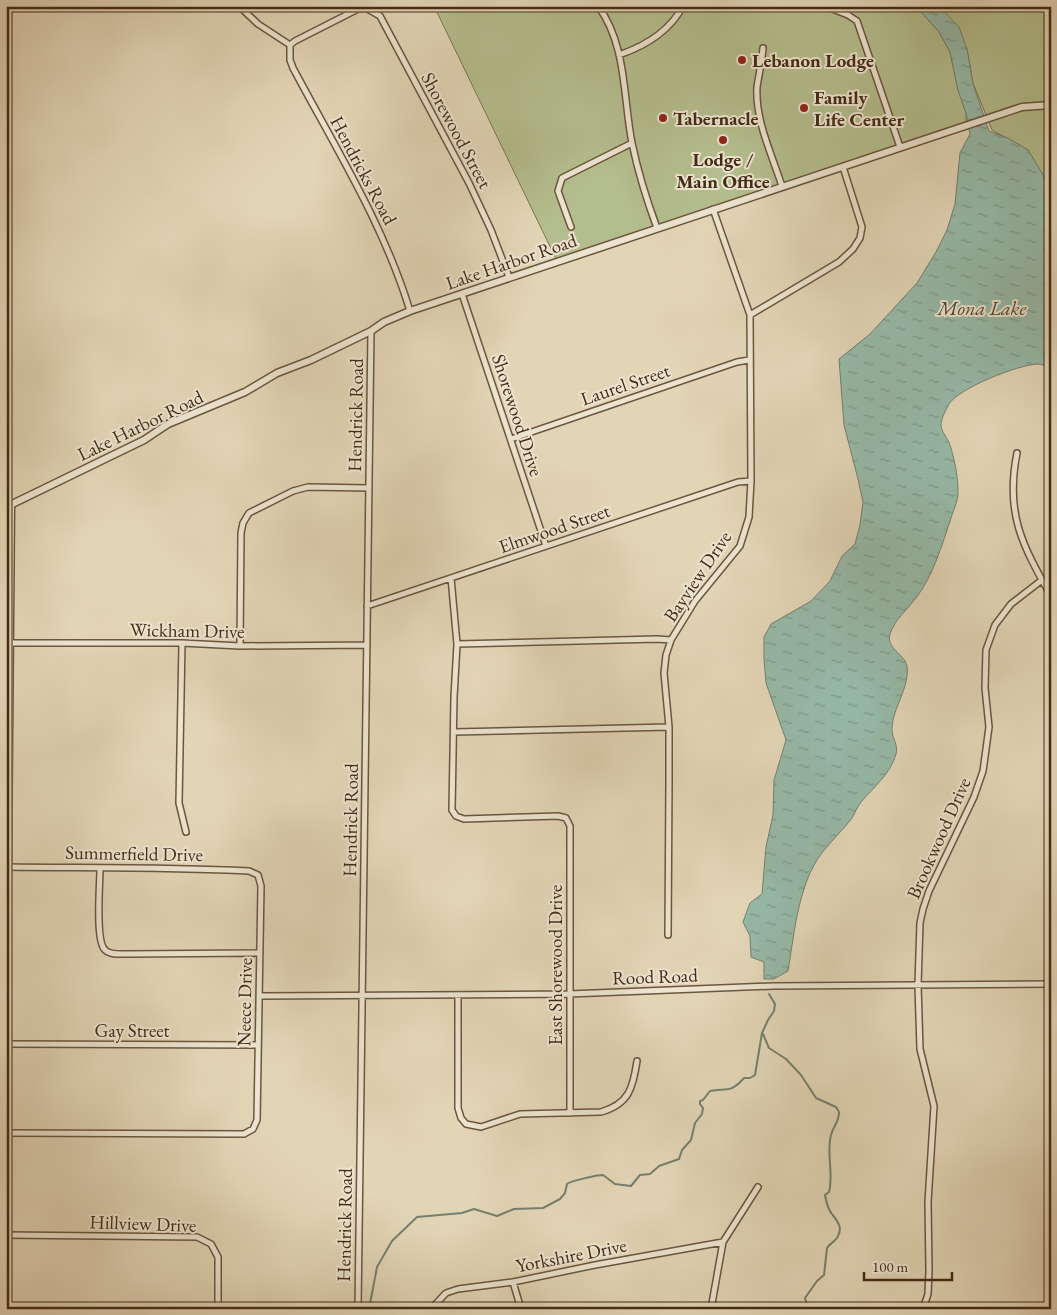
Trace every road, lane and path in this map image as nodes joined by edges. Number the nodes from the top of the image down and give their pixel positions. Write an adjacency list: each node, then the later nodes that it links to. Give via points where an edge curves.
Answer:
1 (239, 6): 8 (street, via 258,24)
2 (598, 6): 7 (street)
3 (603, 6): 7 (street)
4 (683, 6): 10 (street, via 667,28 647,43)
5 (825, 6): 13 (street, via 857,22)
6 (366, 7): 8 (street, via 358,8); 19 (street, Shorewood Street, via 380,16 464,174)
7 (604, 15): 10 (street)
8 (290, 45): 21 (street, Hendricks Road, via 293,68 377,226 396,266)
9 (763, 48): 15 (street, via 757,88 760,119)
10 (619, 55): 12 (street)
11 (1051, 106): 13 (street, Lake Harbor Road, via 1022,107)
12 (632, 143): 17 (street, via 562,178 558,191); 18 (street)
13 (900, 148): 14 (street, Lake Harbor Road)
14 (843, 167): 15 (street, Lake Harbor Road); 22 (street, via 862,227 860,238 839,262)
15 (782, 186): 16 (street, Lake Harbor Road)
16 (713, 209): 18 (street, Lake Harbor Road); 22 (street, Bayview Drive)
17 (571, 227)
18 (657, 228): 19 (street, Lake Harbor Road)
19 (509, 277): 20 (street, Lake Harbor Road)
20 (462, 294): 21 (street, Lake Harbor Road); 25 (street, Shorewood Drive)
21 (410, 311): 23 (street, Lake Harbor Road)
22 (750, 315): 24 (street, Bayview Drive)
23 (371, 331): 28 (street, Hendrick Road); 29 (street, Lake Harbor Road, via 276,373 245,392 168,424 144,440)
24 (749, 360): 25 (street, Laurel Street); 27 (street, Bayview Drive)
25 (511, 439): 30 (street, Shorewood Drive)
26 (1017, 453): 32 (street, via 1014,509 1018,531)
27 (751, 481): 30 (street, Elmwood Street, via 738,482); 35 (street, Bayview Drive, via 749,517 740,546 695,601)
28 (369, 488): 34 (street, Hendrick Road); 40 (street, via 293,491 250,513 242,523 241,533)
29 (9, 506): 36 (street)
30 (546, 546): 31 (street, Elmwood Street)
31 (451, 578): 34 (street, Elmwood Street); 38 (street)
32 (1042, 580): 33 (street); 51 (street, Brookwood Drive, via 1011,604 995,625 986,650 988,727 983,771 923,909)
33 (1051, 596)
34 (367, 606): 39 (street, Hendrick Road)
35 (671, 640): 38 (street); 41 (street, Bayview Drive, via 664,672)
36 (8, 643): 37 (street, Wickham Drive); 44 (street)
37 (182, 643): 40 (street, Wickham Drive); 43 (street, via 179,803)
38 (457, 644): 42 (street)
39 (367, 645): 40 (street, Wickham Drive); 53 (street, Hendrick Road)
40 (240, 646)
41 (668, 727): 42 (street); 47 (street, Bayview Drive)
42 (454, 732): 52 (street, East Shorewood Drive, via 452,810 456,816 558,816 566,818 570,826)
43 (186, 832)
44 (8, 866): 45 (street, Summerfield Drive); 48 (street)
45 (100, 869): 46 (street, Summerfield Drive, via 209,869 249,871); 49 (street, via 100,943 112,954)
46 (258, 875): 49 (street, Neece Drive, via 261,886)
47 (668, 935)
48 (7, 952): 56 (street)
49 (260, 953): 55 (street, Neece Drive)
50 (1051, 984): 51 (street, Rood Road)
51 (918, 985): 52 (street, Rood Road, via 773,986); 71 (street, Brookwood Drive, via 920,1049 934,1106 928,1202 928,1294)
52 (569, 994): 54 (street, Rood Road); 60 (street, East Shorewood Drive)
53 (362, 995): 54 (street, Rood Road); 55 (street, Rood Road); 67 (street, Hendrick Road)
54 (458, 995): 60 (street, via 458,1108 466,1124 482,1127 520,1114)
55 (260, 996): 57 (street, Neece Drive)
56 (7, 1044): 57 (street, Gay Street); 59 (street)
57 (258, 1046): 61 (street, Neece Drive, via 257,1120 253,1129 244,1134)
58 (636, 1061): 60 (street, via 634,1082 626,1098 614,1108 601,1112)
59 (6, 1083)
60 (570, 1113)
61 (6, 1134)
62 (758, 1187): 64 (street)
63 (6, 1235): 66 (street, Hillview Drive, via 197,1237 211,1244 218,1257)
64 (723, 1242): 65 (street, Yorkshire Drive); 70 (street)
65 (513, 1282): 68 (street, Yorkshire Drive, via 458,1289 446,1293); 69 (street)
66 (218, 1309)
67 (358, 1309)
68 (430, 1309)
69 (521, 1309)
70 (711, 1309)
71 (923, 1309)

